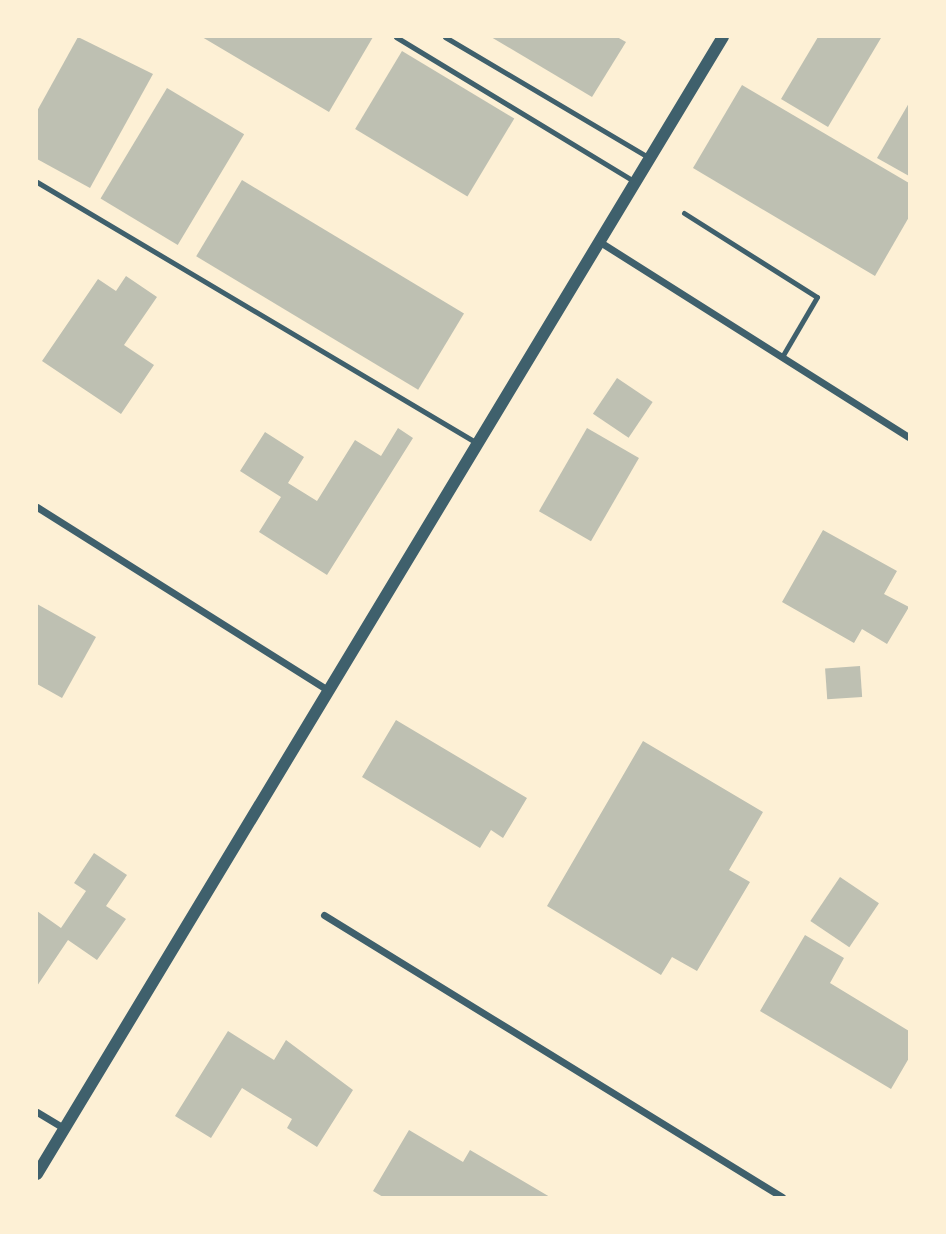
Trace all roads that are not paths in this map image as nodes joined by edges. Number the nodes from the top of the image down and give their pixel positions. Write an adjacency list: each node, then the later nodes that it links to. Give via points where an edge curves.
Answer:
1 (396, 37): 5 (lane)
2 (445, 37): 4 (lane)
3 (723, 37): 4 (street)
4 (650, 158): 5 (street)
5 (636, 182): 8 (street)
6 (37, 183): 11 (lane)
7 (684, 213): 9 (lane, via 817,296)
8 (600, 242): 9 (street); 11 (street)
9 (782, 357): 10 (street)
10 (909, 437)
11 (480, 444): 13 (street)
12 (37, 506): 13 (street)
13 (328, 690): 16 (street)
14 (324, 915): 18 (street)
15 (37, 1112): 16 (street)
16 (66, 1129): 17 (street)
17 (37, 1174)
18 (782, 1197)

